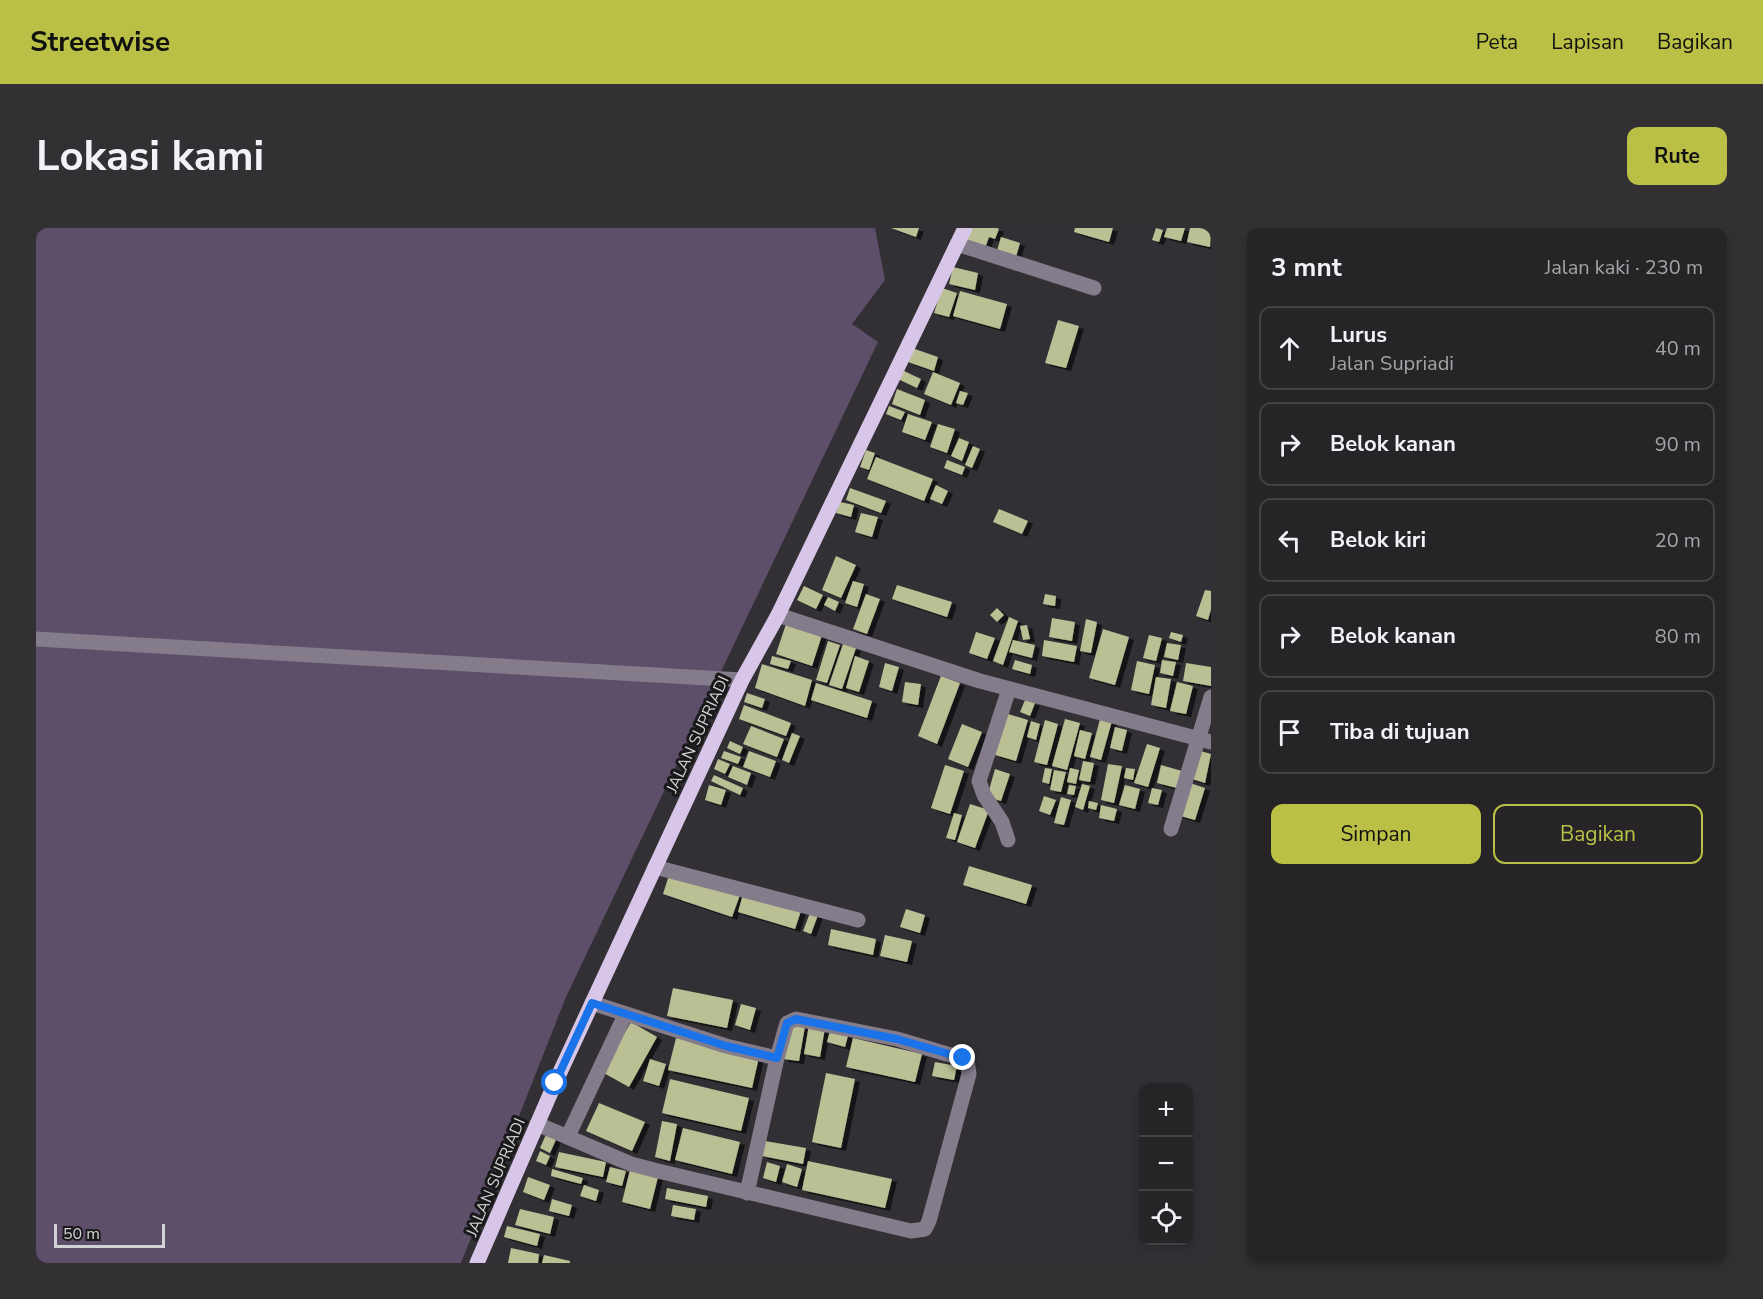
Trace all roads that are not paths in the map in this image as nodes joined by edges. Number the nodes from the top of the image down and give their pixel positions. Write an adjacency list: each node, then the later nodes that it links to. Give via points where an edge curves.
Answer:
1 (965, 228): 2 (main road, JALAN SUPRIADI)
2 (957, 244): 3 (street); 4 (main road, JALAN SUPRIADI)
3 (1094, 288)
4 (778, 615): 6 (main road, JALAN SUPRIADI); 7 (street)
5 (36, 639): 6 (street)
6 (742, 680): 12 (main road, JALAN SUPRIADI)
7 (1009, 689): 9 (street); 11 (street, via 979,781)
8 (1211, 698): 9 (street)
9 (1205, 740): 10 (street)
10 (1171, 829)
11 (1008, 840)
12 (655, 867): 13 (street); 14 (main road, JALAN SUPRIADI)
13 (858, 920)
14 (592, 1003): 15 (street); 17 (main road, JALAN SUPRIADI)
15 (625, 1015): 16 (street); 18 (street)
16 (777, 1058): 19 (street); 19 (street, via 787,1023 796,1019 897,1039 963,1058 970,1068 925,1229 911,1231)
17 (537, 1124): 18 (street); 20 (main road, JALAN SUPRIADI)
18 (568, 1136): 19 (street, via 631,1164)
19 (747, 1193)
20 (477, 1263)

